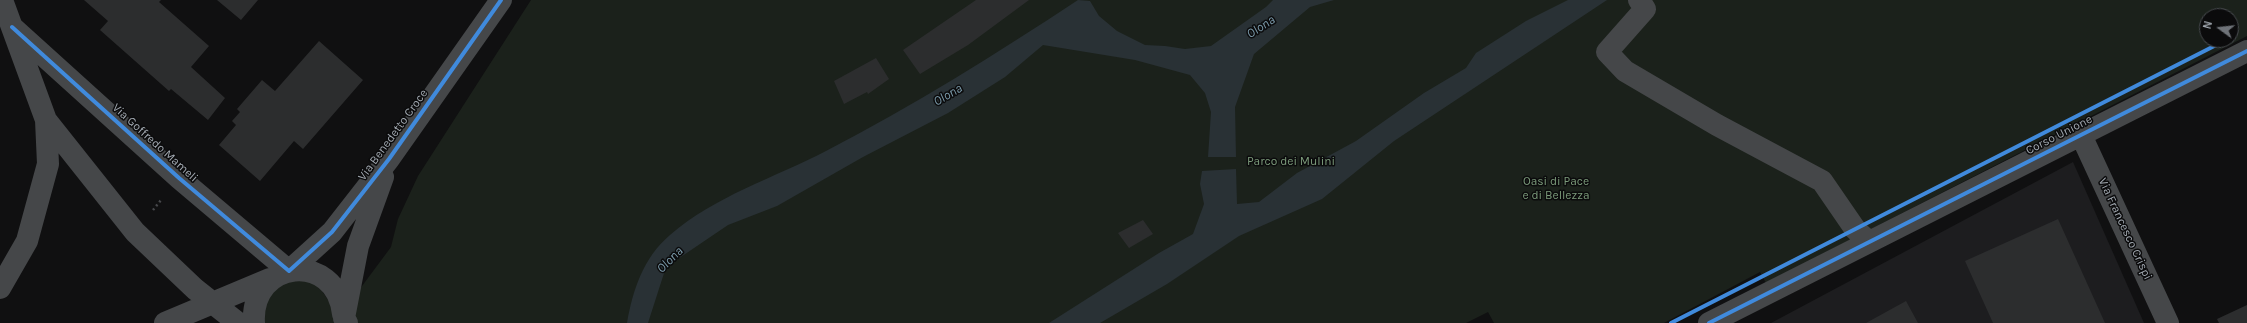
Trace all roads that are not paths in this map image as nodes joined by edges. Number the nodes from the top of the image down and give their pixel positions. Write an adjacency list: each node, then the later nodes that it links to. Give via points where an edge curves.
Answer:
1 (2, 0): 4 (street, Via Goffredo Mameli)
2 (501, 0): 8 (street, Via Benedetto Croce)
3 (1647, 3): 9 (street, via 1607,52 1625,71 1717,125 1822,181 1855,229)
4 (12, 27): 6 (street, Via Goffredo Mameli); 10 (street, Via Goffredo Mameli)
5 (2247, 51): 7 (street, Corso Unione)
6 (46, 120): 11 (street, Via Goffredo Mameli, via 48,164 27,241); 12 (street, Via Goffredo Mameli, via 135,232)
7 (2082, 135): 9 (street, Corso Unione); 18 (street, Via Francesco Crispi)
8 (389, 159): 10 (street, Via Benedetto Croce, via 332,232); 13 (street, Via Benedetto Croce, via 358,246)
9 (1869, 242): 17 (street, Corso Unione)
10 (281, 274): 12 (street); 13 (street, via 301,269 317,273 327,279 342,302); 16 (street, via 263,287 255,301)
11 (0, 288)
12 (214, 304): 14 (street); 15 (street, Via Goffredo Mameli)
13 (344, 321)
14 (165, 323)
15 (238, 323)
16 (254, 323)
17 (1709, 323)
18 (2168, 323)

